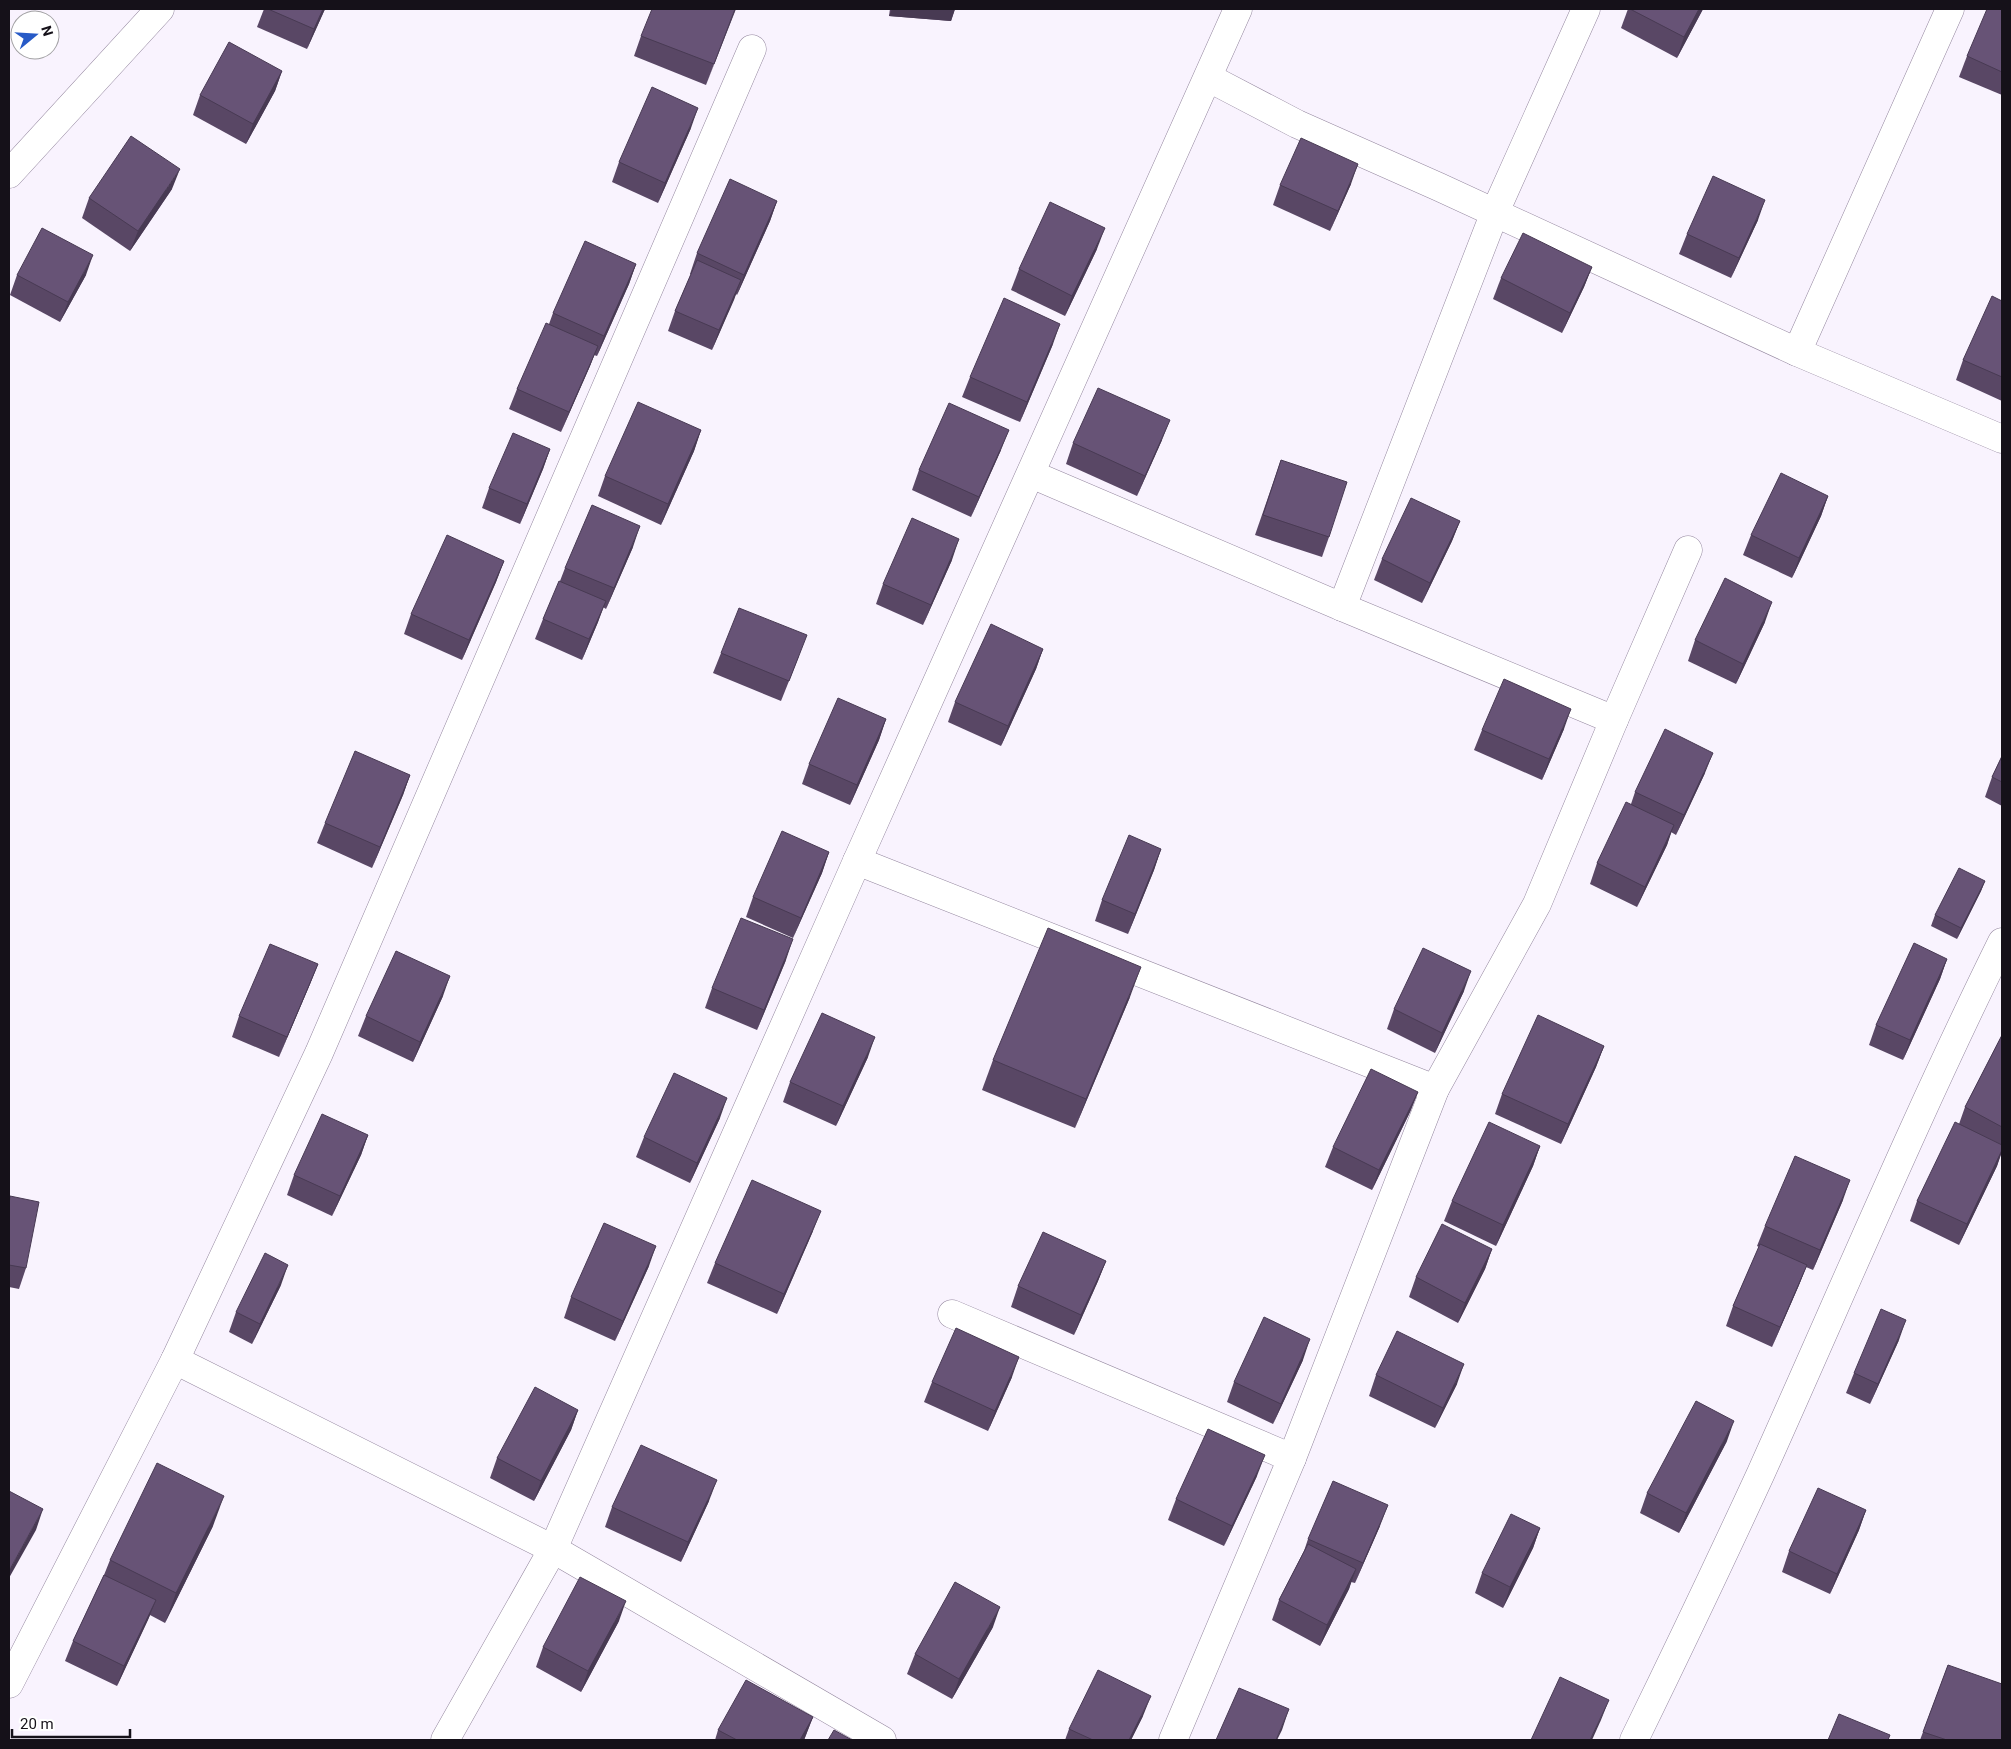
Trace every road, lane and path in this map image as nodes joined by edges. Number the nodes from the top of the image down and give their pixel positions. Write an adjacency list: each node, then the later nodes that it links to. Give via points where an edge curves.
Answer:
1 (160, 9): 7 (street)
2 (1238, 9): 6 (street)
3 (1586, 9): 8 (street)
4 (1950, 9): 9 (street)
5 (752, 50): 19 (street, via 319,1052)
6 (1209, 78): 8 (street, via 1297,124); 11 (street)
7 (9, 174)
8 (1494, 212): 9 (street); 13 (street)
9 (1797, 352): 10 (street)
10 (2002, 439)
11 (1031, 474): 13 (street); 15 (street)
12 (1688, 550): 14 (street)
13 (1342, 607): 14 (street)
14 (1614, 720): 17 (street, via 1537,904)
15 (857, 861): 17 (street); 21 (street)
16 (2002, 942): 26 (street, via 1878,1208 1761,1472)
17 (1435, 1089): 20 (street)
18 (952, 1314): 20 (street)
19 (175, 1360): 21 (street); 22 (street)
20 (1292, 1458): 25 (street)
21 (553, 1549): 23 (street); 24 (street)
22 (9, 1684)
23 (444, 1740)
24 (882, 1740)
25 (1173, 1740)
26 (1634, 1740)

